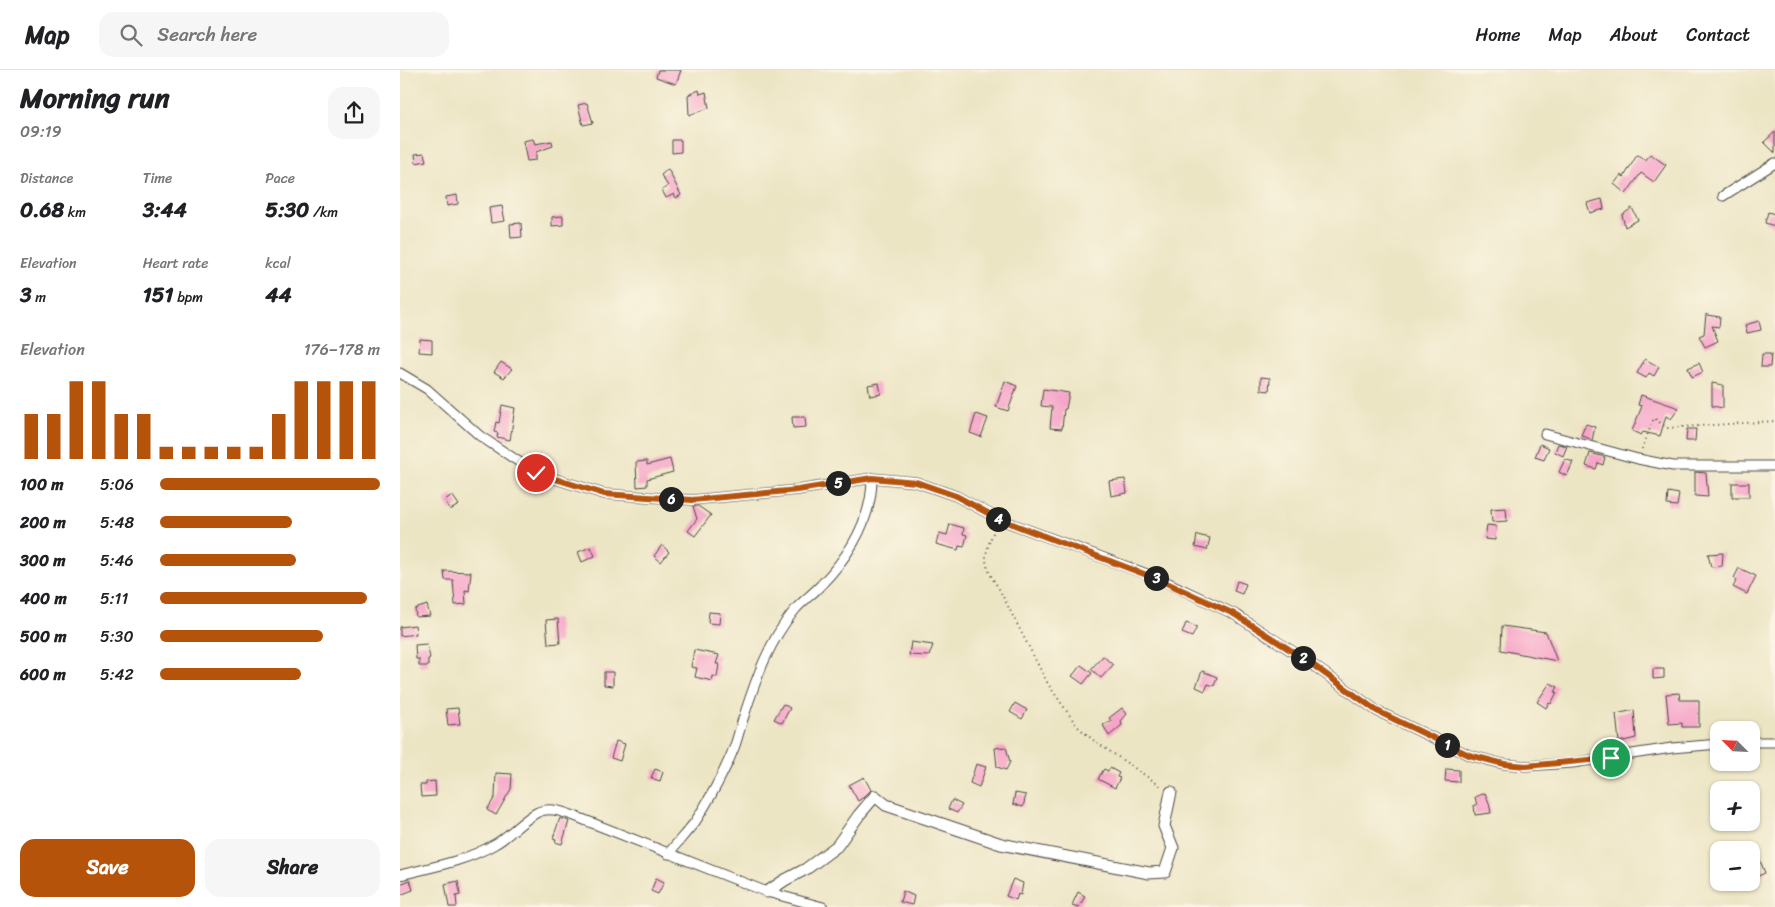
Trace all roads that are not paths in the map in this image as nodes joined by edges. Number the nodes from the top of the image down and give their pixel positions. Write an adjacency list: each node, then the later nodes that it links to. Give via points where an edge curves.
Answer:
1 (1775, 163): 2 (street)
2 (1723, 196)
3 (400, 372): 6 (street, via 427,389 480,436 536,473 604,494 692,500 798,490)
4 (1545, 434): 5 (street, via 1673,466)
5 (1775, 466)
6 (872, 478): 9 (street, via 916,482 956,496 999,519 1160,580 1234,614 1377,711 1469,755 1526,766); 11 (street, via 869,510 858,535 843,559 794,610 781,630 763,662 734,748 718,781 695,821)
7 (1760, 742): 8 (street)
8 (1775, 742)
9 (1710, 745)
10 (1171, 792): 13 (street, via 1164,826 1173,848 1165,872 1149,873 1001,844 886,805 875,796 837,846)
11 (668, 854): 12 (street, via 582,819 548,810 538,812 496,844 470,857); 13 (street)
12 (400, 875)
13 (767, 892): 14 (street)
14 (823, 907)

